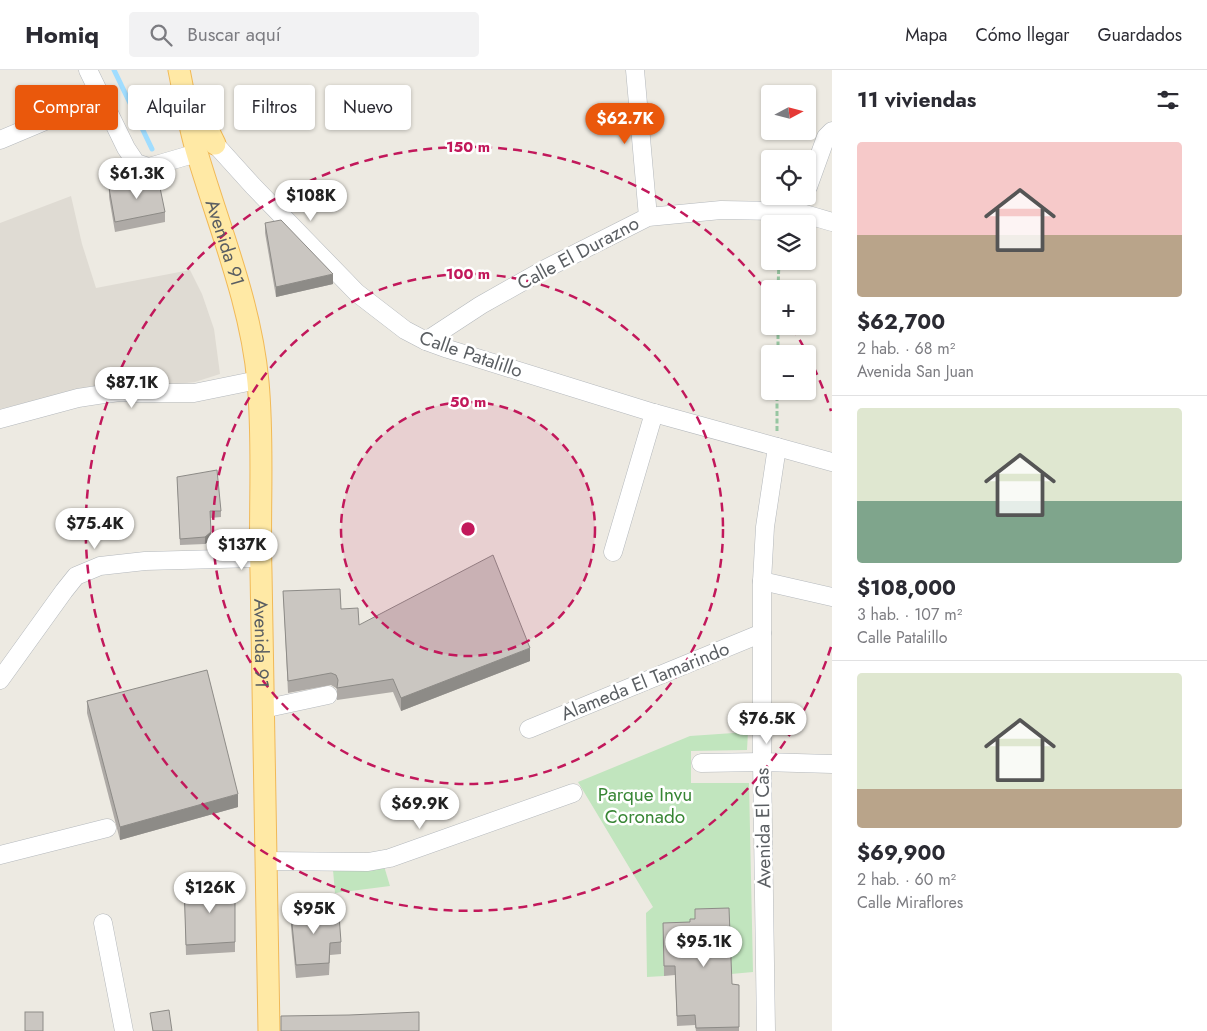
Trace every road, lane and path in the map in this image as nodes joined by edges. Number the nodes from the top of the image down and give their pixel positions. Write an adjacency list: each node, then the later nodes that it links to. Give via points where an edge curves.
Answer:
1 (88, 70): 4 (street)
2 (180, 70): 9 (main road, via 194,102); 9 (main road, Avenida 91, via 188,115)
3 (636, 70): 13 (street)
4 (94, 85)
5 (24, 130): 8 (street)
6 (117, 130): 9 (street, via 136,163 149,167)
7 (832, 131): 10 (street, via 826,137)
8 (0, 140)
9 (206, 148): 15 (street, Calle Patalillo, via 260,192 357,293 405,330); 16 (main road, Avenida 91)
10 (816, 165)
11 (788, 205): 13 (street, Calle El Durazno)
12 (803, 205): 14 (street, Calle El Durazno)
13 (648, 217): 15 (street, Calle El Durazno, via 545,269)
14 (832, 222)
15 (426, 341): 18 (street, Calle Patalillo)
16 (258, 380): 19 (street, via 194,393 104,394); 23 (main road, Avenida 91)
17 (777, 400): 20 (path)
18 (654, 413): 20 (street, Calle Patalillo); 22 (street)
19 (0, 418)
20 (777, 447): 21 (street, Calle Patalillo); 24 (street, Avenida El Cas)
21 (832, 462)
22 (613, 552)
23 (260, 558): 27 (street, via 145,561 100,566 76,576); 29 (main road, Avenida 91)
24 (762, 581): 25 (street); 26 (street, Avenida El Cas)
25 (832, 597)
26 (762, 633): 30 (street, Alameda El Tamarindo); 31 (street, Avenida El Cas)
27 (0, 680)
28 (328, 695): 29 (street)
29 (263, 709): 37 (main road, Avenida 91)
30 (529, 729)
31 (762, 762): 32 (street); 33 (street); 41 (street, Avenida El Cas)
32 (701, 763)
33 (832, 764)
34 (573, 793): 37 (street, via 390,858 368,862)
35 (106, 828): 36 (street)
36 (0, 855)
37 (266, 861): 40 (main road, Avenida 91)
38 (104, 923): 39 (street)
39 (124, 1031)
40 (269, 1031)
41 (766, 1031)

